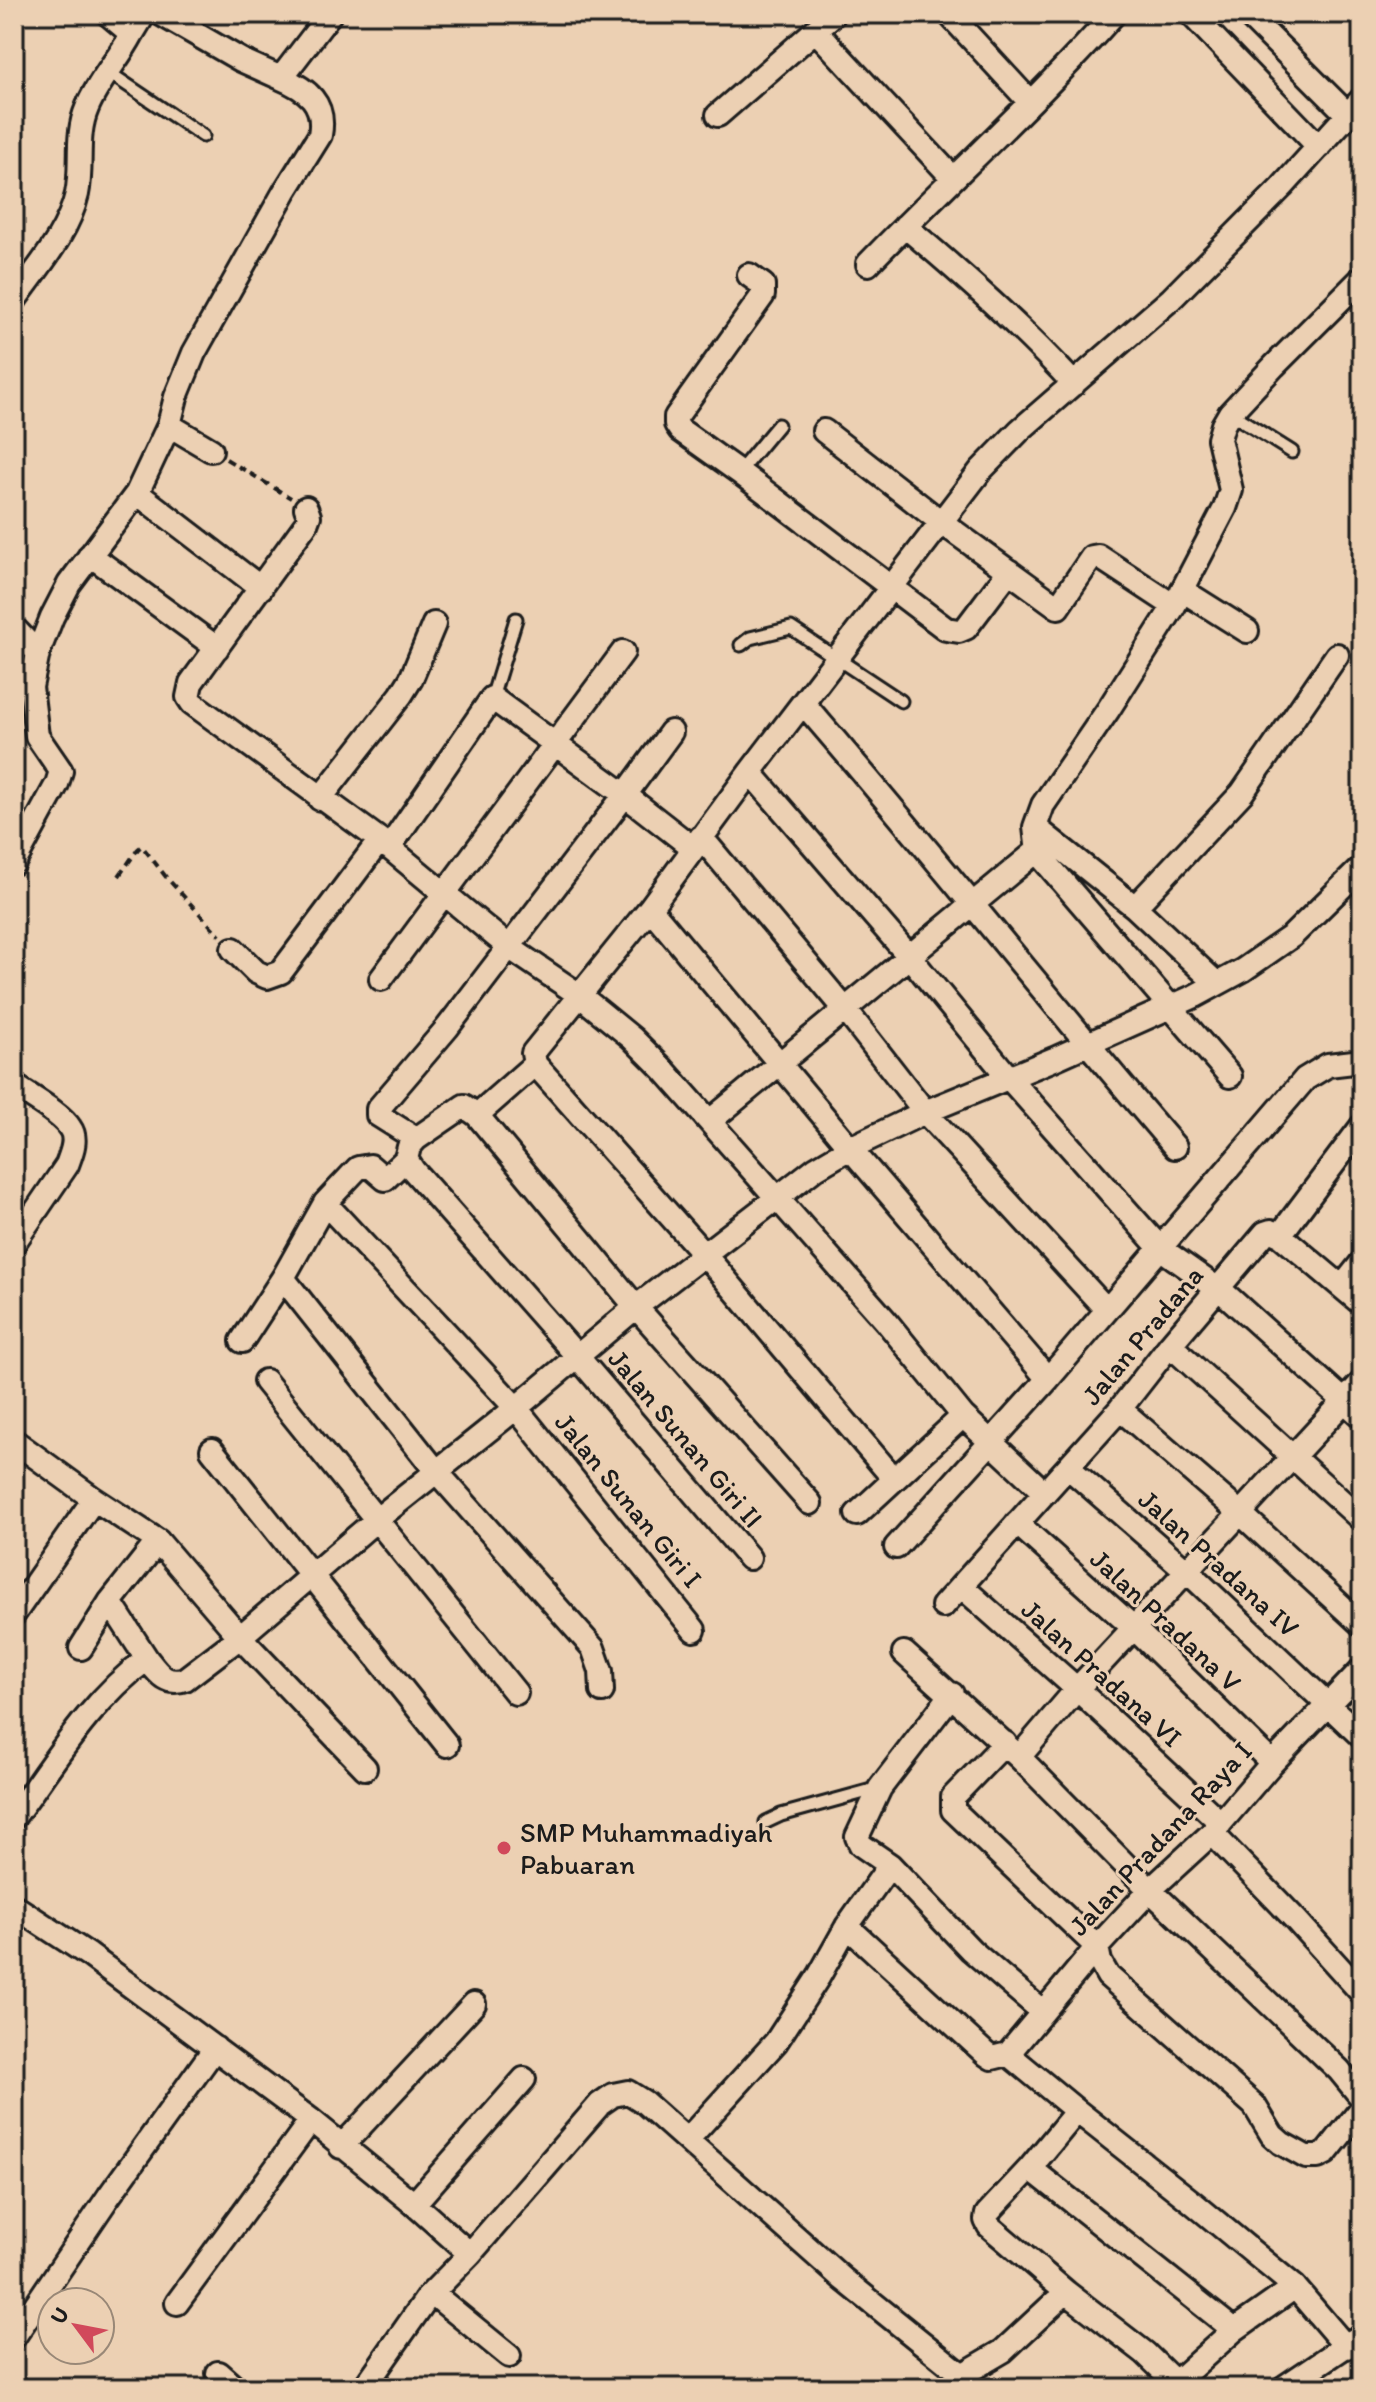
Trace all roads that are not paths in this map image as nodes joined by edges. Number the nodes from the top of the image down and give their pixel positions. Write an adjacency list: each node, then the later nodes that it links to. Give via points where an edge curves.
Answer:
1 (108, 14): 9 (street)
2 (161, 14): 12 (street)
3 (330, 14): 12 (street)
4 (834, 14): 10 (street)
5 (949, 14): 13 (street)
6 (1114, 14): 13 (street)
7 (1191, 14): 17 (street)
8 (1247, 14): 14 (street)
9 (138, 24): 11 (street)
10 (816, 31): 15 (street); 18 (street)
11 (108, 72): 16 (lane); 23 (street, via 81,127 72,212)
12 (281, 78): 26 (street, via 313,96 320,135 194,353)
13 (1029, 101): 18 (street)
14 (1355, 107): 17 (street)
15 (718, 115)
16 (203, 136)
17 (1319, 147): 24 (street, via 1171,299)
18 (952, 177): 19 (street)
19 (905, 226): 20 (street); 24 (street)
20 (868, 264)
21 (749, 275): 31 (street, via 763,285 763,295 676,417 680,430)
22 (1362, 278): 25 (street)
23 (14, 301)
24 (1074, 384): 34 (street, via 1000,450)
25 (1230, 413): 30 (lane); 39 (street, via 1219,439 1231,490)
26 (169, 425): 29 (street); 32 (street)
27 (778, 425): 31 (lane)
28 (824, 431): 34 (street)
29 (211, 450)
30 (1292, 452)
31 (739, 472): 38 (street)
32 (137, 493): 35 (street); 37 (street)
33 (306, 508): 37 (street, via 306,524)
34 (941, 522): 36 (street); 38 (street)
35 (90, 555): 45 (street); 47 (street, via 69,584)
36 (1009, 571): 38 (street, via 972,622 959,631 946,629); 39 (street, via 1058,607 1092,557 1098,556)
37 (261, 588): 45 (street)
38 (890, 588): 49 (street)
39 (1178, 598): 43 (street); 58 (street, via 1043,805)
40 (516, 619): 50 (lane)
41 (434, 624): 57 (street, via 401,695)
42 (14, 628): 47 (street)
43 (1247, 631)
44 (741, 645): 49 (lane, via 791,628)
45 (217, 648): 57 (street, via 191,683 192,703)
46 (623, 652): 54 (street)
47 (38, 653): 62 (street, via 31,687 37,736 61,771)
48 (1337, 655): 66 (street, via 1242,793)
49 (838, 657): 51 (lane); 52 (street)
50 (492, 698): 54 (street); 60 (street)
51 (901, 701)
52 (803, 703): 55 (street); 65 (street)
53 (671, 732): 56 (street)
54 (556, 743): 56 (street); 64 (street)
55 (750, 772): 59 (street); 70 (street)
56 (625, 795): 59 (street); 68 (street)
57 (320, 799): 60 (street)
58 (1035, 827): 61 (street); 66 (street)
59 (697, 842): 67 (street); 75 (street)
60 (384, 844): 64 (street); 69 (street, via 281,972 267,977 256,972)
61 (1038, 853): 65 (street); 74 (street)
62 (14, 863)
63 (1362, 867): 72 (street, via 1292,936)
64 (444, 894): 68 (street); 71 (street)
65 (973, 904): 70 (street); 76 (street)
66 (1135, 907): 72 (street)
67 (650, 908): 73 (street); 78 (street)
68 (510, 948): 73 (street); 89 (street, via 378,1109 381,1119)
69 (233, 949)
70 (909, 956): 75 (street); 81 (street)
71 (381, 979)
72 (1217, 984): 74 (street)
73 (578, 994): 79 (street, via 533,1053); 85 (street, via 632,1038)
74 (1169, 1007): 76 (street); 80 (street)
75 (844, 1008): 78 (street); 83 (street)
76 (1086, 1044): 81 (street); 87 (street)
77 (1362, 1061): 94 (street, via 1328,1065 1305,1079)
78 (779, 1063): 85 (street); 88 (street)
79 (535, 1064): 84 (street); 95 (street)
80 (1230, 1076)
81 (1009, 1078): 83 (street); 94 (street)
82 (14, 1085): 93 (street, via 62,1120 73,1138 67,1165)
83 (925, 1112): 88 (street); 102 (street)
84 (477, 1115): 89 (street, via 464,1106); 101 (street)
85 (710, 1121): 90 (street)
86 (1362, 1126): 92 (street, Jalan Pradana)
87 (1175, 1147)
88 (850, 1148): 90 (street); 106 (street)
89 (411, 1149): 91 (street, via 390,1177 385,1179 370,1166 358,1168); 105 (street, Jalan Sunan Giri II, via 413,1170)
90 (776, 1198): 95 (street); 112 (street)
91 (325, 1203): 97 (street); 110 (street, Jalan Sunan Giri I)
92 (1280, 1235): 98 (street); 99 (street, Jalan Pradana, via 1265,1233)
93 (14, 1243)
94 (1160, 1248): 99 (street); 102 (street)
95 (704, 1254): 101 (street); 120 (street)
96 (1362, 1262): 98 (street)
97 (283, 1278): 103 (street); 119 (street)
98 (1342, 1287): 100 (street)
99 (1219, 1289): 104 (street, Jalan Pradana); 109 (street)
100 (1362, 1304)
101 (636, 1307): 105 (street); 123 (street)
102 (1106, 1309): 106 (street)
103 (242, 1341)
104 (1170, 1345): 111 (street, Jalan Pradana); 117 (street)
105 (577, 1356): 110 (street); 131 (street, Jalan Sunan Giri II)
106 (1048, 1379): 115 (street)
107 (265, 1381): 126 (street)
108 (1362, 1382): 109 (street)
109 (1345, 1401): 113 (street); 117 (street)
110 (516, 1408): 119 (street); 140 (street, Jalan Sunan Giri I)
111 (1120, 1409): 118 (street, Jalan Pradana); 124 (street)
112 (963, 1416): 115 (street); 120 (street)
113 (1362, 1417)
114 (14, 1441): 122 (street)
115 (990, 1441): 121 (street); 130 (street)
116 (212, 1450): 133 (street)
117 (1292, 1457): 124 (street); 127 (street)
118 (1069, 1468): 121 (street, Jalan Pradana); 132 (street, Jalan Pradana IV)
119 (436, 1471): 126 (street); 147 (street, via 593,1648)
120 (894, 1479): 125 (street)
121 (1045, 1493): 128 (street, Jalan Pradana)
122 (94, 1499): 129 (street); 137 (street)
123 (810, 1503)
124 (1240, 1513): 132 (street); 138 (street)
125 (857, 1514)
126 (376, 1520): 133 (street); 148 (street)
127 (1362, 1520)
128 (1017, 1523): 134 (street, Jalan Pradana); 139 (street, Jalan Pradana V)
129 (158, 1541): 135 (street); 141 (street)
130 (896, 1547)
131 (749, 1558)
132 (1187, 1571): 139 (street); 150 (street, Jalan Pradana IV)
133 (313, 1576): 141 (street); 152 (street)
134 (961, 1586): 136 (street); 146 (street, Jalan Pradana VI)
135 (110, 1602): 142 (street); 144 (street)
136 (943, 1606)
137 (14, 1614)
138 (1362, 1625)
139 (1135, 1629): 146 (street); 154 (street, Jalan Pradana V)
140 (694, 1630)
141 (240, 1637): 144 (street, via 175,1682 166,1680); 155 (street)
142 (81, 1648)
143 (904, 1653): 149 (street)
144 (147, 1659): 157 (street, via 86,1718)
145 (1362, 1669): 150 (street, Jalan Pradana Raya I)
146 (1077, 1689): 153 (street); 159 (street, Jalan Pradana VI)
147 (602, 1691)
148 (516, 1693)
149 (952, 1694): 153 (street); 156 (street)
150 (1328, 1704): 151 (street, Jalan Pradana IV); 154 (street, Jalan Pradana Raya I)
151 (1362, 1737)
152 (447, 1745)
153 (1012, 1750): 161 (street); 164 (street, via 953,1797 953,1810)
154 (1272, 1763): 159 (street, Jalan Pradana Raya I)
155 (365, 1768)
156 (880, 1788): 158 (lane); 160 (street, via 857,1837)
157 (14, 1817)
158 (766, 1822)
159 (1217, 1828): 161 (street, Jalan Pradana Raya I); 165 (street, Jalan Pradana VI)
160 (890, 1865): 163 (street); 167 (street, via 971,1950)
161 (1150, 1890): 164 (street, Jalan Pradana Raya I); 171 (street)
162 (14, 1906): 168 (street)
163 (847, 1926): 169 (street, via 986,2054); 175 (street, via 776,2042)
164 (1097, 1947): 167 (street, Jalan Pradana Raya I); 172 (street, via 1108,1976 1254,2105 1281,2143 1306,2157 1318,2157)
165 (1362, 1993)
166 (474, 2004): 176 (street)
167 (1043, 2012): 169 (street, Jalan Pradana Raya I)
168 (215, 2048): 174 (street); 185 (street)
169 (1008, 2054): 173 (street)
170 (524, 2079): 178 (street)
171 (1362, 2098)
172 (1362, 2108)
173 (1077, 2111): 177 (street); 180 (street)
174 (311, 2120): 176 (street); 183 (street)
175 (687, 2140): 179 (street, via 628,2092 613,2095); 188 (street)
176 (341, 2147): 178 (street)
177 (1030, 2168): 181 (street, via 986,2220); 184 (street)
178 (414, 2204): 179 (street)
179 (470, 2254): 182 (street)
180 (1295, 2287): 184 (street); 186 (street)
181 (1066, 2292): 188 (street, via 1003,2351); 189 (street)
182 (432, 2293): 187 (street); 190 (street)
183 (177, 2303)
184 (1234, 2330): 189 (street)
185 (14, 2337)
186 (1354, 2341): 191 (street)
187 (509, 2356)
188 (955, 2381)
189 (1179, 2385)
190 (364, 2388)
191 (1283, 2388)

